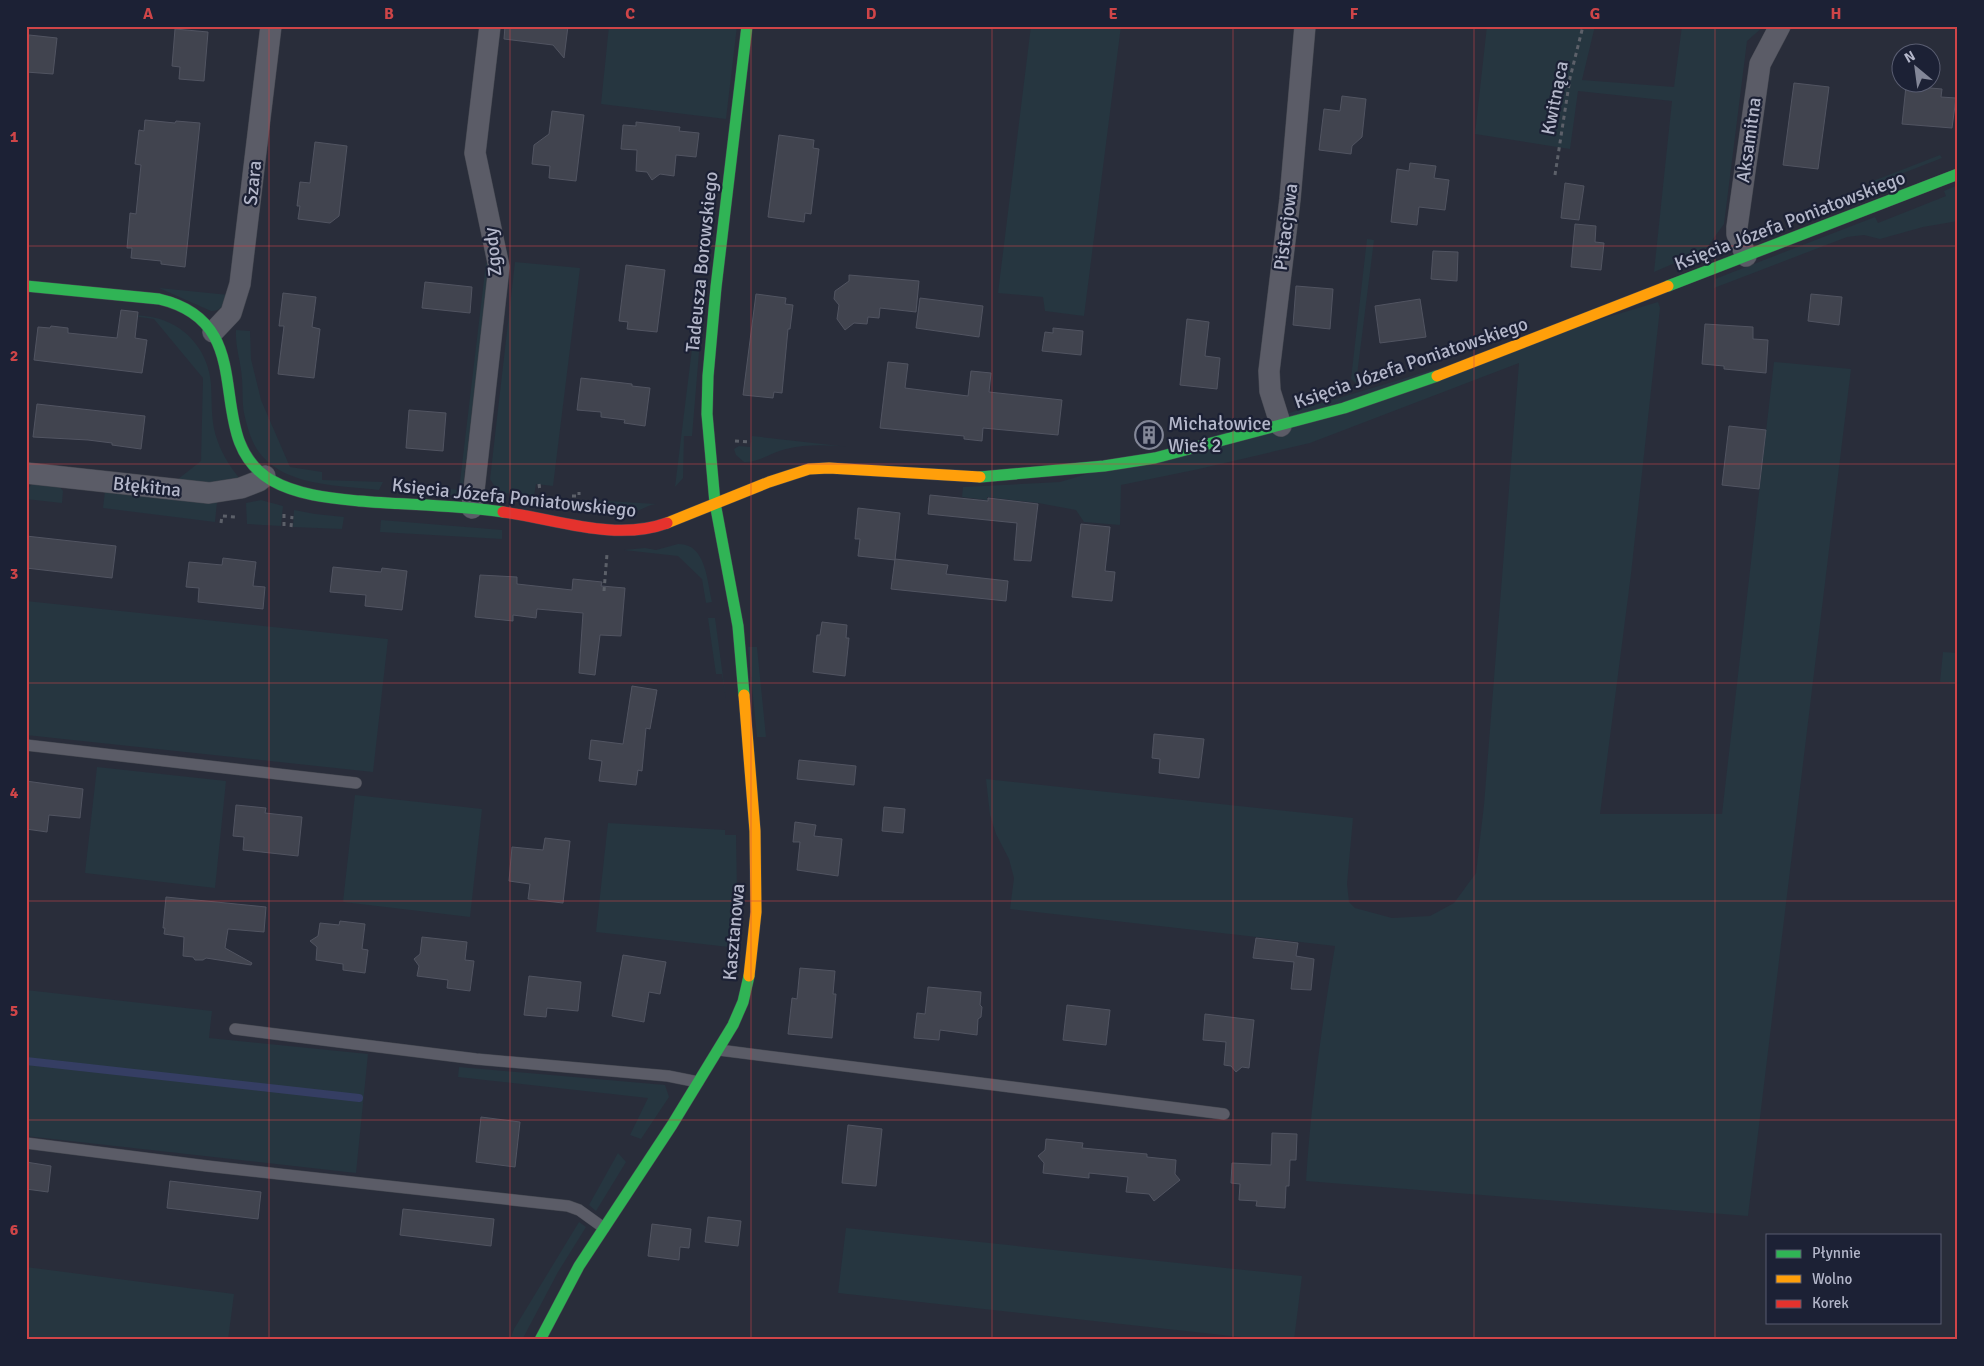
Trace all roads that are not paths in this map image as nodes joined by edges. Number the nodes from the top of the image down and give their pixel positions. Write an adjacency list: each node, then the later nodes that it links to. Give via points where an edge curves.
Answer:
1 (271, 26): 9 (street, Szara, via 240,284 231,313)
2 (490, 26): 14 (street, Zgody, via 475,149 499,267)
3 (747, 26): 13 (street, Tadeusza Borowskiego, via 708,376 708,434)
4 (1305, 26): 10 (street, Pistacjowa, via 1290,199 1269,371 1270,391)
5 (1780, 26): 7 (street, Aksamitna, via 1760,64 1737,227)
6 (1958, 174): 7 (street, Księcia Józefa Poniatowskiego)
7 (1746, 256): 10 (street, Księcia Józefa Poniatowskiego, via 1442,374)
8 (26, 286): 9 (street, Księcia Józefa Poniatowskiego, via 167,301 190,312)
9 (213, 332): 12 (street, Księcia Józefa Poniatowskiego, via 227,364 235,433 247,456)
10 (1281, 426): 13 (street, Księcia Józefa Poniatowskiego, via 1155,458 1031,474 952,476 808,469)
11 (26, 472): 12 (street, Błękitna, via 209,493 241,488)
12 (265, 476): 14 (street, Księcia Józefa Poniatowskiego, via 295,490 325,497)
13 (715, 503): 14 (street, Księcia Józefa Poniatowskiego, via 652,528 634,530 578,525); 18 (street, Kasztanowa, via 738,626 756,880 754,942 748,986 739,1014)
14 (472, 508)
15 (26, 745): 16 (lane)
16 (356, 783)
17 (234, 1029): 19 (lane)
18 (719, 1050): 19 (street, Kasztanowa); 20 (lane)
19 (700, 1082): 22 (street, Kasztanowa)
20 (1224, 1114)
21 (26, 1143): 22 (lane, via 568,1206)
22 (604, 1228): 23 (street, Kasztanowa, via 570,1282)
23 (540, 1340)

